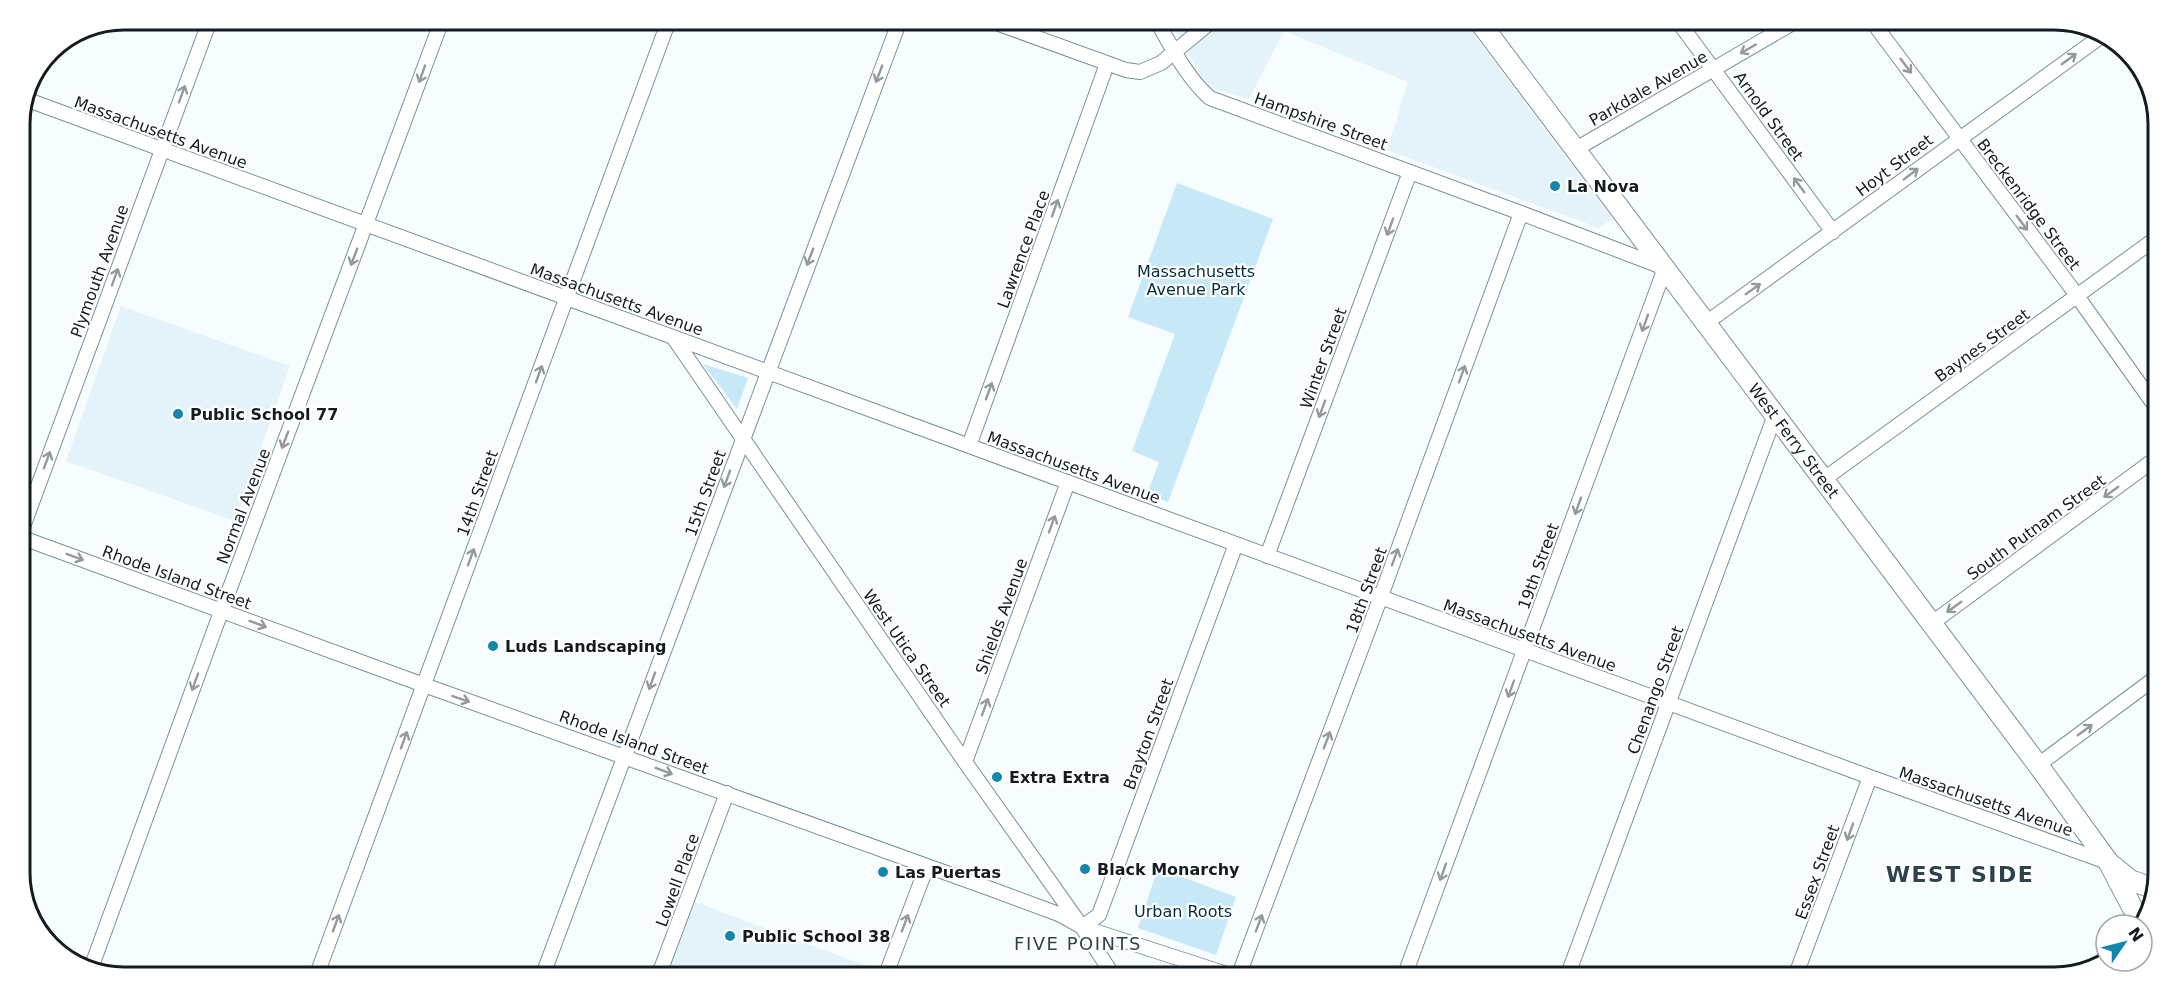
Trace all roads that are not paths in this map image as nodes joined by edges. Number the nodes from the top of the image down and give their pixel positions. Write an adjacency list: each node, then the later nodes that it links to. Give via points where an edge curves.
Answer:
1 (206, 30): 18 (street, Plymouth Avenue, one-way to 1)
2 (438, 30): 22 (street, Normal Avenue, one-way to 22)
3 (665, 30): 27 (street, 14th Street)
4 (896, 30): 30 (street, 15th Street, one-way to 30)
5 (1015, 30): 14 (street)
6 (1162, 30): 13 (street, Hampshire Street)
7 (1201, 30): 13 (street)
8 (1486, 30): 19 (street, West Ferry Street)
9 (1684, 30): 15 (street, Arnold Street)
10 (1781, 30): 15 (street, Parkdale Avenue, one-way to 15)
11 (1878, 30): 17 (street, Breckenridge Street, one-way to 17)
12 (2096, 40): 17 (street, Hoyt Street, one-way to 12)
13 (1174, 52): 14 (street, via 1140,72); 20 (street, Hampshire Street, via 1198,88 1210,98)
14 (1107, 64): 34 (street, Lawrence Place, one-way to 14)
15 (1713, 69): 19 (street, Parkdale Avenue); 23 (street, Arnold Street, one-way to 15)
16 (33, 102): 18 (street, Massachusetts Avenue)
17 (1959, 138): 23 (street, Hoyt Street, one-way to 17); 26 (street, Breckenridge Street, one-way to 26)
18 (162, 149): 22 (street, Massachusetts Avenue); 38 (street, Plymouth Avenue, one-way to 18)
19 (1576, 149): 25 (street, West Ferry Street)
20 (1410, 172): 21 (street, Hampshire Street); 41 (street, Winter Street, one-way to 41)
21 (1521, 213): 25 (street, Hampshire Street); 42 (street, 18th Street, one-way to 21)
22 (366, 224): 27 (street, Massachusetts Avenue); 43 (street, Normal Avenue, one-way to 43)
23 (1833, 232): 28 (street, Hoyt Street, one-way to 23)
24 (2148, 244): 26 (street, Baynes Street)
25 (1665, 268): 28 (street, West Ferry Street); 45 (street, 19th Street, one-way to 45)
26 (2077, 296): 31 (street, Breckenridge Street); 36 (street, Baynes Street)
27 (567, 298): 29 (street, Massachusetts Avenue); 47 (street, 14th Street, one-way to 27)
28 (1706, 323): 32 (street, West Ferry Street)
29 (673, 337): 30 (street, Massachusetts Avenue); 33 (street, West Utica Street)
30 (767, 372): 33 (street, 15th Street); 34 (street, Massachusetts Avenue)
31 (2148, 396)
32 (1775, 415): 36 (street, West Ferry Street); 48 (street, Chenango Street)
33 (742, 439): 49 (street, 15th Street, one-way to 49); 50 (street, West Utica Street)
34 (969, 446): 37 (street, Massachusetts Avenue)
35 (2148, 464): 44 (street, South Putnam Street, one-way to 44)
36 (1824, 479): 44 (street, West Ferry Street)
37 (1068, 482): 40 (street, Massachusetts Avenue); 50 (street, Shields Avenue, one-way to 37)
38 (30, 509)
39 (30, 540): 43 (street, Rhode Island Street, one-way to 43)
40 (1236, 544): 41 (street, Massachusetts Avenue); 60 (street, Brayton Street, via 1099,915)
41 (1267, 556): 42 (street, Massachusetts Avenue)
42 (1381, 598): 45 (street, Massachusetts Avenue); 68 (street, 18th Street, one-way to 42)
43 (222, 610): 47 (street, Rhode Island Street, one-way to 47); 61 (street, Normal Avenue, one-way to 61)
44 (1932, 623): 51 (street, West Ferry Street)
45 (1525, 651): 48 (street, Massachusetts Avenue); 69 (street, 19th Street, one-way to 69)
46 (2148, 683): 51 (street, one-way to 46)
47 (424, 686): 49 (street, Rhode Island Street, one-way to 49); 62 (street, 14th Street, one-way to 47)
48 (1668, 703): 52 (street, Massachusetts Avenue); 70 (street, Chenango Street)
49 (625, 756): 53 (street, Rhode Island Street, one-way to 53); 63 (street, 15th Street)
50 (965, 762): 60 (street, West Utica Street)
51 (2038, 765): 54 (street, West Ferry Street)
52 (1870, 777): 54 (street, Massachusetts Avenue); 71 (street, Essex Street, one-way to 71)
53 (727, 793): 55 (street, Rhode Island Street); 64 (street, Lowell Place)
54 (2109, 863): 56 (street, West Ferry Street, via 2124,876); 58 (street, West Ferry Street)
55 (927, 866): 60 (street, Rhode Island Street, via 1061,915); 65 (street, one-way to 55)
56 (2147, 886)
57 (2145, 895): 59 (street)
58 (2127, 913)
59 (2133, 913)
60 (1082, 927): 66 (street, West Utica Street); 67 (street, Rhode Island Street)
61 (93, 962)
62 (320, 967)
63 (546, 967)
64 (662, 967)
65 (889, 967)
66 (1107, 967)
67 (1204, 967)
68 (1241, 967)
69 (1408, 967)
70 (1571, 967)
71 (1800, 967)

